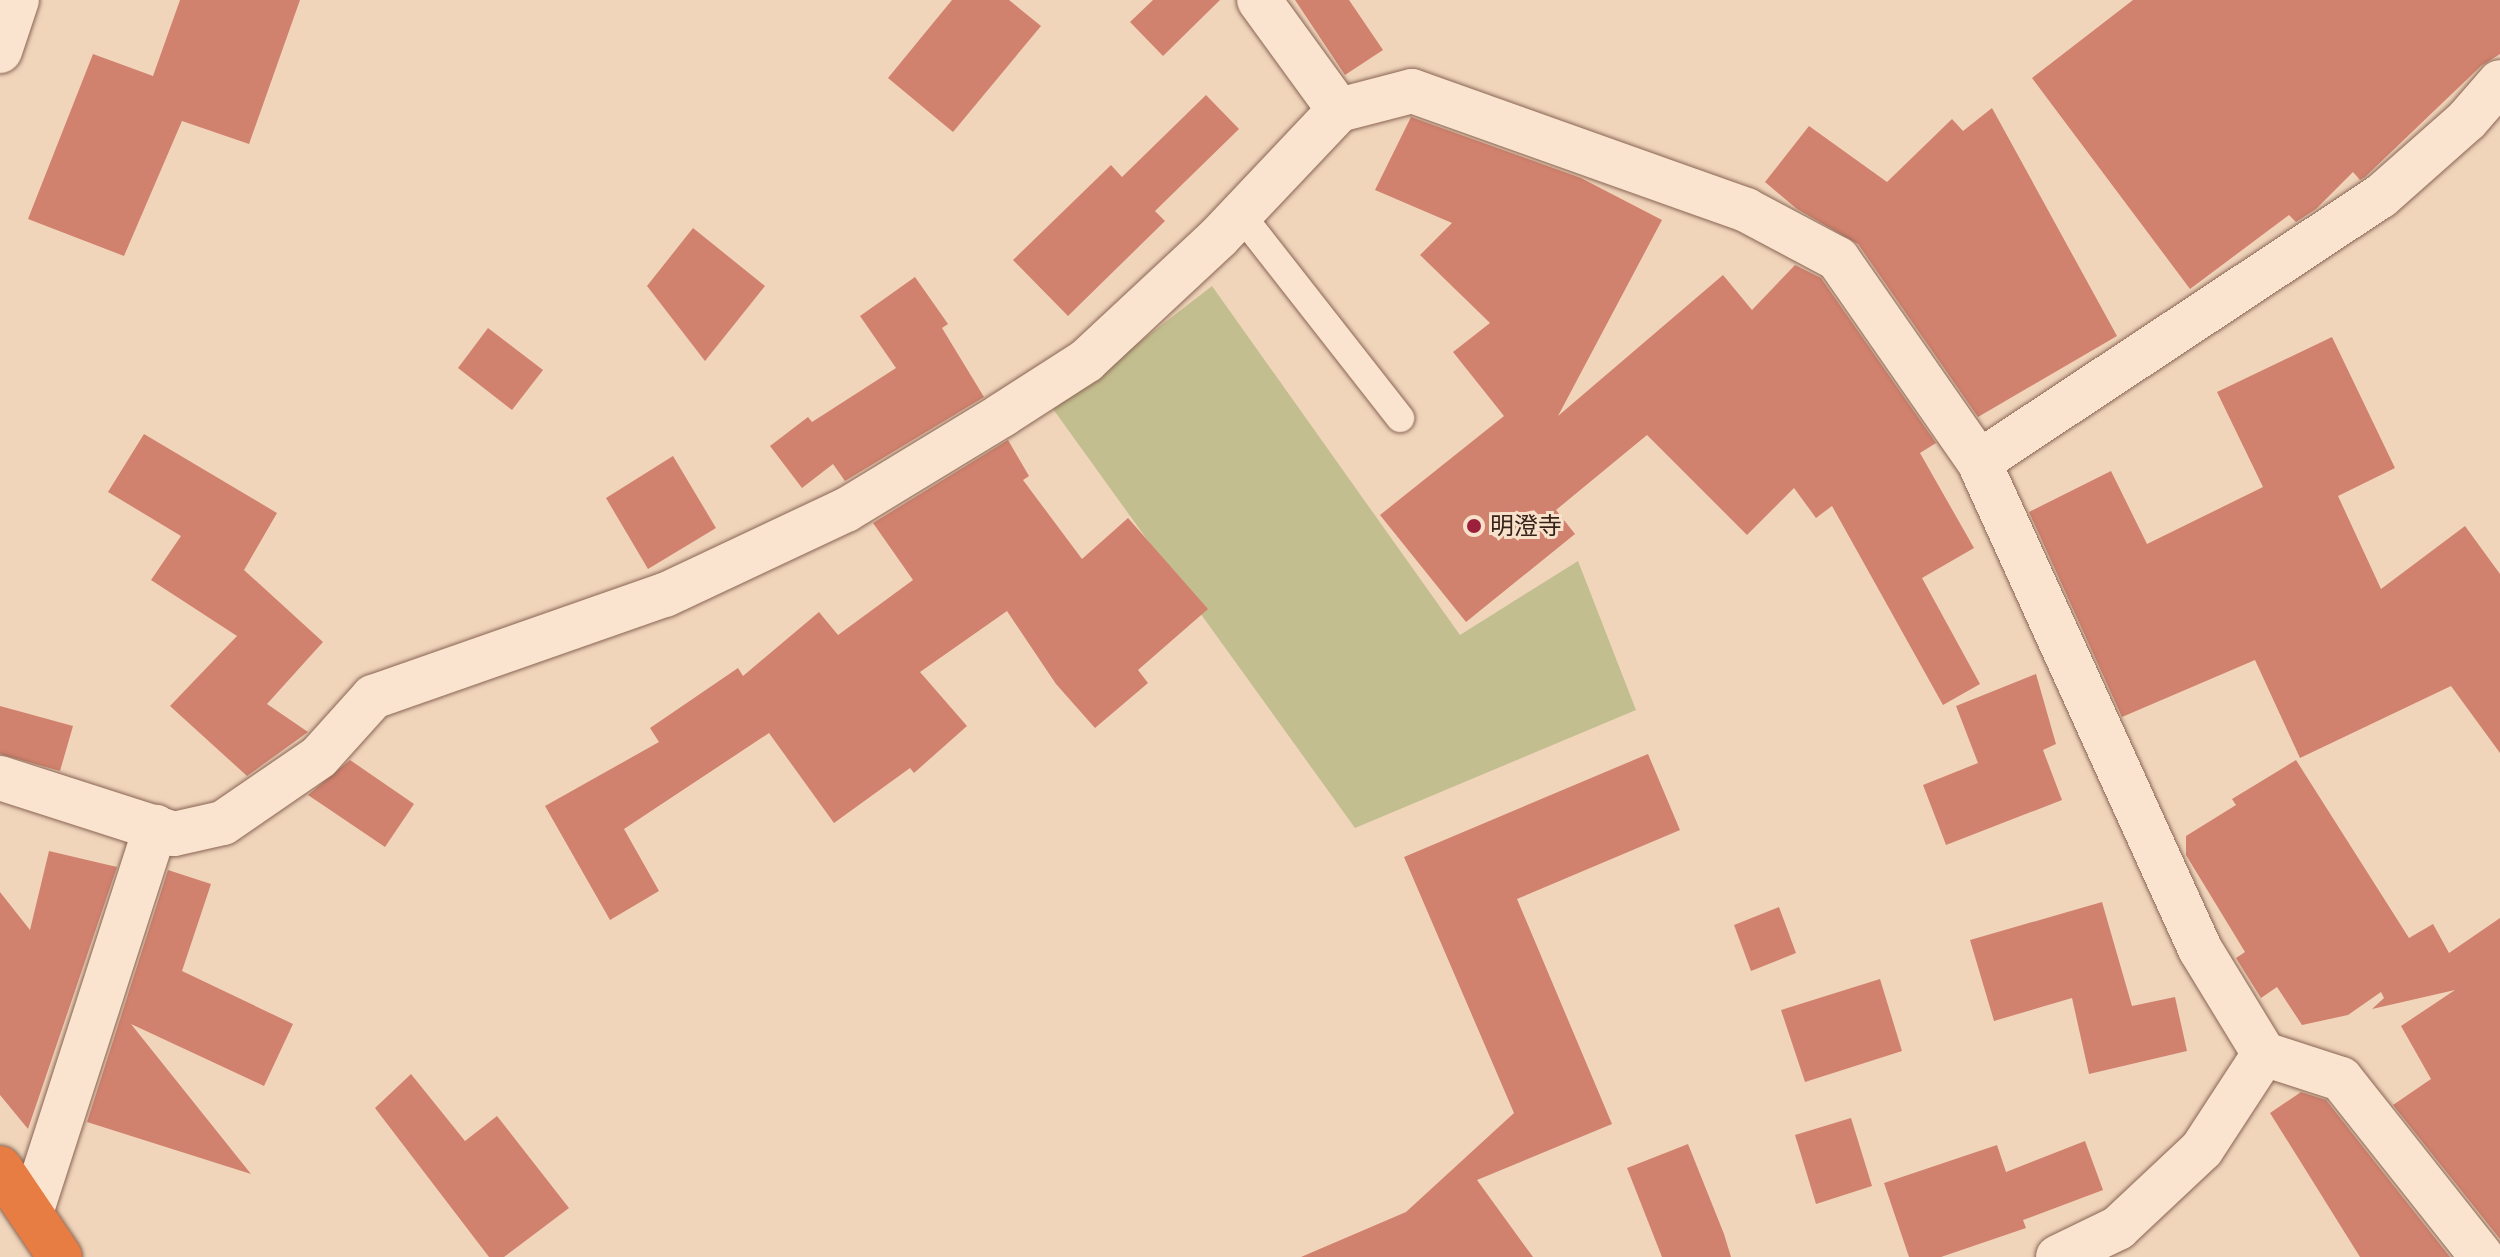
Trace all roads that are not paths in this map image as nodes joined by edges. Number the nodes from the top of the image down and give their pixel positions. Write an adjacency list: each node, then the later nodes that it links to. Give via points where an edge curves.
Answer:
1 (17, 0): 3 (street)
2 (1259, 0): 5 (street)
3 (0, 51)
4 (2500, 82): 8 (street, via 2467,120 2380,197)
5 (1339, 110): 6 (street); 8 (street, via 1412,91 1746,210 1838,259)
6 (1241, 215): 7 (lane); 10 (street, via 1086,361 846,510 665,595 373,697 319,757 223,823 174,834)
7 (1400, 418)
8 (1979, 462): 11 (street, via 2200,949)
9 (0, 778): 10 (street)
10 (156, 827): 13 (street)
11 (2264, 1054): 15 (street, via 2202,1149 2118,1228); 16 (street, via 2341,1079)
12 (0, 1168): 13 (highway)
13 (31, 1213): 14 (highway)
14 (60, 1257)
15 (2058, 1257)
16 (2482, 1257)

